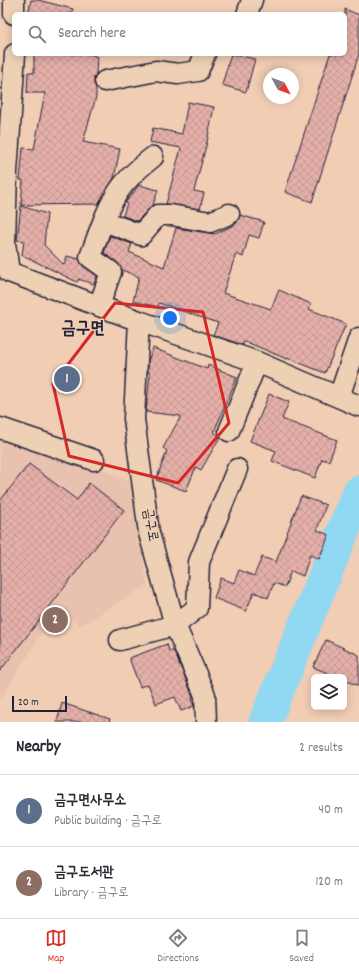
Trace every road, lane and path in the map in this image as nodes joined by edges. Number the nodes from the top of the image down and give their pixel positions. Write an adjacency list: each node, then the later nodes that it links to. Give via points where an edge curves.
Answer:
1 (14, 0): 3 (street)
2 (252, 0): 4 (street)
3 (14, 12)
4 (248, 12)
5 (0, 52): 6 (street)
6 (12, 53)
7 (15, 56): 10 (street)
8 (204, 56): 9 (street, via 198,71 178,74 156,71)
9 (105, 81)
10 (5, 135): 14 (street)
11 (153, 156): 13 (street, via 137,169 118,192)
12 (229, 214): 13 (street, via 210,222 158,215 141,235)
13 (104, 221): 15 (street, via 90,257 110,272)
14 (4, 276): 15 (street)
15 (99, 306): 16 (street)
16 (139, 321): 18 (street); 24 (street, 금구로, via 134,419 149,533)
17 (359, 338): 19 (street)
18 (257, 362): 19 (street); 21 (street)
19 (350, 402)
20 (0, 428): 22 (street)
21 (229, 431)
22 (94, 460)
23 (237, 469): 24 (street, via 198,562 197,608)
24 (175, 625): 25 (street); 26 (street, 금구로, via 205,695)
25 (120, 640)
26 (206, 722)

